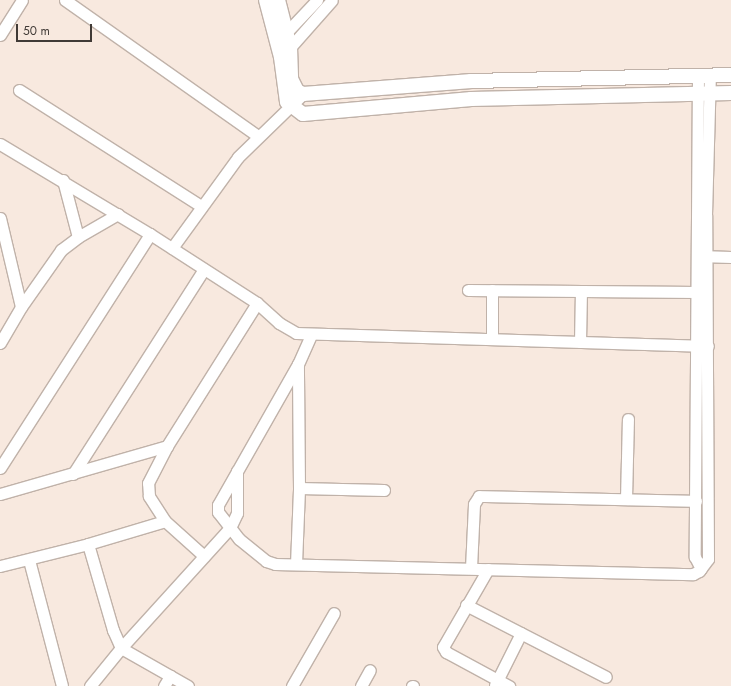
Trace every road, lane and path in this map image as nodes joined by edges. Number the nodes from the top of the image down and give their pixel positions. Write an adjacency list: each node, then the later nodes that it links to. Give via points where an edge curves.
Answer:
1 (22, 0): 7 (street)
2 (66, 0): 16 (street)
3 (266, 0): 8 (street)
4 (278, 0): 8 (street)
5 (317, 0): 8 (street)
6 (332, 0): 8 (street)
7 (0, 35)
8 (284, 44): 14 (street, via 291,79 297,91); 15 (street, via 286,97)
9 (704, 74): 10 (street); 12 (street); 14 (street, via 472,81)
10 (731, 75)
11 (19, 90): 19 (street)
12 (703, 92): 13 (street); 15 (street, via 472,99 313,114 302,114); 25 (street)
13 (731, 92)
14 (303, 94): 15 (street)
15 (290, 106): 16 (street)
16 (258, 136): 19 (street, via 238,157)
17 (0, 144): 18 (street)
18 (63, 180): 20 (street); 23 (street)
19 (201, 206): 24 (street)
20 (118, 214): 22 (street); 23 (street)
21 (0, 218): 33 (street)
22 (150, 234): 24 (street); 43 (street)
23 (78, 237): 33 (street, via 61,250)
24 (172, 248): 27 (street)
25 (702, 256): 26 (street); 31 (street); 38 (street)
26 (731, 257)
27 (204, 269): 32 (street); 45 (street)
28 (468, 290): 29 (street)
29 (492, 290): 30 (street); 35 (street)
30 (580, 291): 31 (street); 36 (street)
31 (697, 292): 38 (street)
32 (257, 303): 34 (street, via 285,328); 42 (street)
33 (21, 307): 37 (street)
34 (311, 335): 35 (street); 39 (street)
35 (492, 339): 36 (street)
36 (580, 342): 38 (street)
37 (0, 343)
38 (703, 346): 40 (street)
39 (298, 364): 44 (street); 46 (street)
40 (702, 408): 50 (street); 60 (street, via 708,560)
41 (628, 419): 49 (street)
42 (167, 446): 45 (street); 51 (street, via 148,483 149,496)
43 (0, 468)
44 (237, 468): 52 (street, via 236,512); 52 (street, via 218,509)
45 (73, 474): 48 (street)
46 (299, 488): 47 (street); 56 (street)
47 (384, 490)
48 (0, 494)
49 (626, 499): 50 (street); 58 (street, via 479,496 474,504)
50 (696, 501): 60 (street, via 695,557)
51 (165, 521): 53 (street); 54 (street)
52 (230, 528): 54 (street); 56 (street, via 266,561)
53 (88, 544): 55 (street); 64 (street, via 113,630)
54 (204, 556): 64 (street)
55 (29, 560): 57 (street); 69 (street)
56 (296, 564): 58 (street)
57 (0, 566)
58 (470, 568): 59 (street)
59 (488, 569): 60 (street, via 693,574); 61 (street)
60 (701, 569)
61 (466, 605): 63 (street); 68 (street, via 444,644 444,650)
62 (334, 613): 73 (street)
63 (521, 633): 67 (street); 68 (street)
64 (121, 648): 66 (street); 70 (street)
65 (370, 670): 74 (street)
66 (170, 676): 71 (street); 72 (street)
67 (606, 677)
68 (496, 683): 75 (street)
69 (62, 686)
70 (90, 686)
71 (164, 686)
72 (188, 686)
73 (292, 686)
74 (361, 686)
75 (509, 686)

